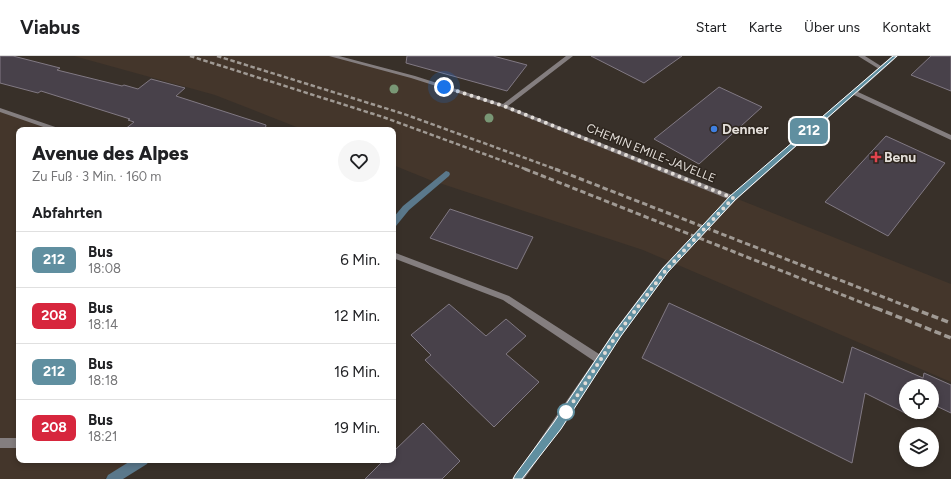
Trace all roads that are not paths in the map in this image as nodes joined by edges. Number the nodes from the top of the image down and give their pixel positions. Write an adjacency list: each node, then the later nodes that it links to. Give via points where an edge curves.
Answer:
1 (332, 56): 7 (street, CHEMIN EMILE-JAVELLE)
2 (570, 56): 7 (street)
3 (861, 56): 5 (street)
4 (895, 56): 5 (street)
5 (881, 68): 6 (street)
6 (853, 92): 10 (street); 11 (street)
7 (504, 106): 11 (street, CHEMIN EMILE-JAVELLE)
8 (0, 110): 9 (street)
9 (51, 127)
10 (951, 138)
11 (733, 198): 13 (street, via 666,270 618,333)
12 (396, 256): 13 (street, via 506,298)
13 (601, 361): 16 (street)
14 (16, 442): 15 (street)
15 (0, 443)
16 (518, 479)

